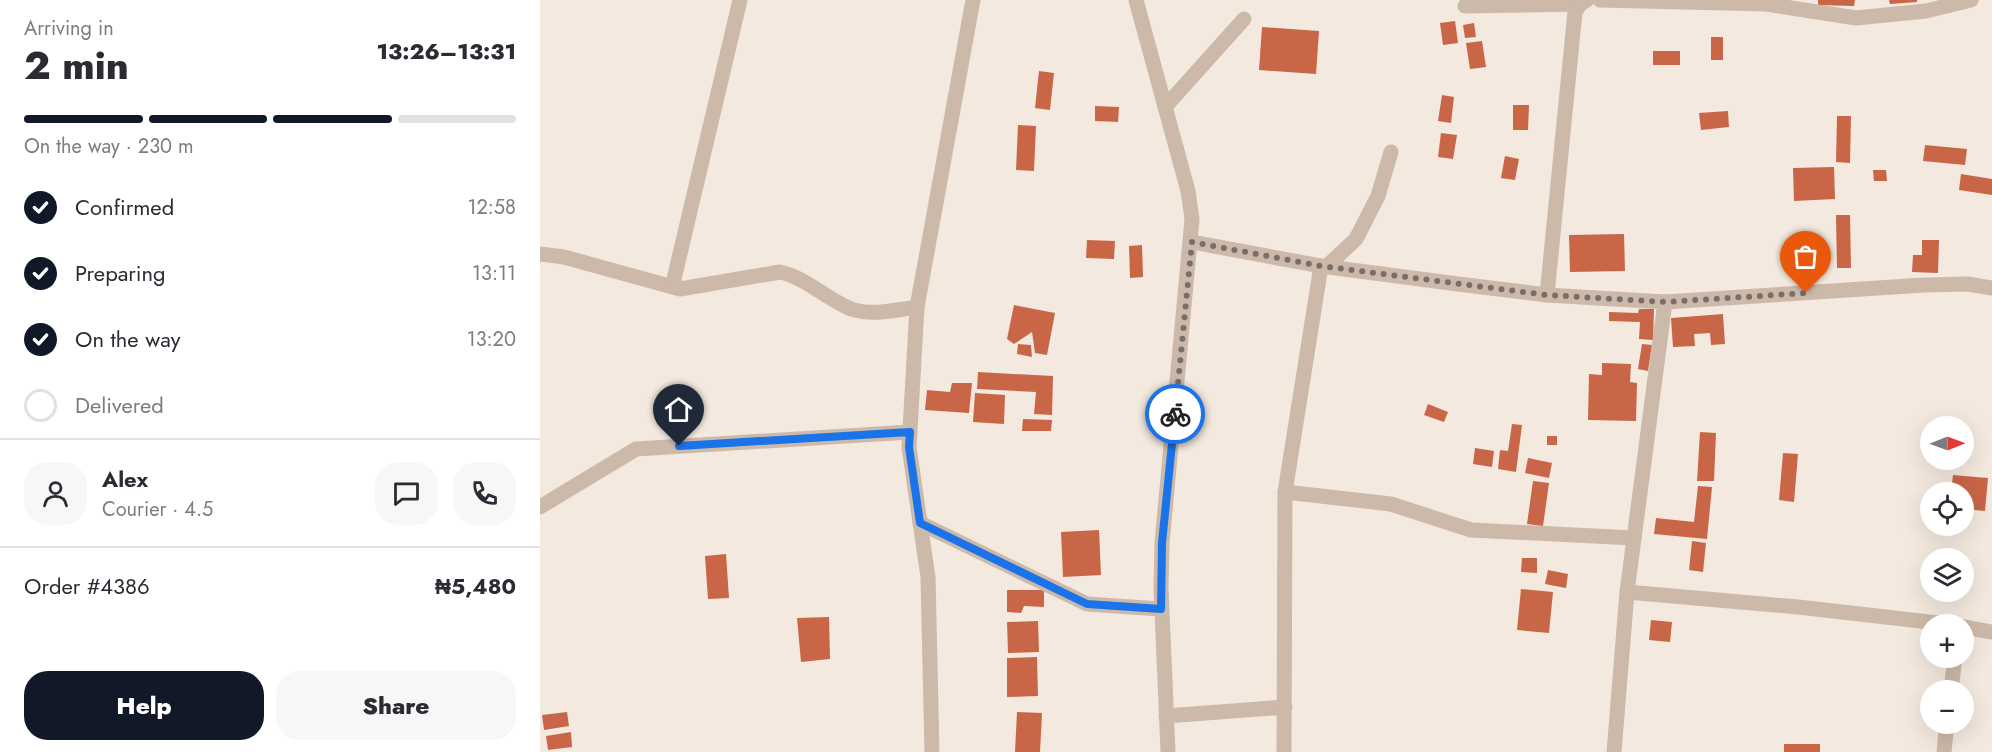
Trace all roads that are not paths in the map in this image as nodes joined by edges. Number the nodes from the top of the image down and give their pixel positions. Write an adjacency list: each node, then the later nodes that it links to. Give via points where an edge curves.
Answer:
1 (740, 0): 15 (street)
2 (973, 0): 19 (street)
3 (1136, 0): 10 (street)
4 (1600, 0): 7 (street)
5 (1971, 0): 7 (street, via 1926,11 1856,18)
6 (1583, 2): 8 (street); 17 (street, via 1575,12)
7 (1766, 2)
8 (1464, 6)
9 (1244, 19): 10 (street)
10 (1165, 107): 12 (street, via 1188,191)
11 (1391, 152): 14 (street, via 1378,196 1356,239)
12 (1192, 242): 14 (street); 26 (street, via 1162,543)
13 (540, 254): 15 (street)
14 (1324, 266): 17 (street); 21 (street)
15 (675, 286): 19 (street, via 680,289 780,272 852,309 873,313)
16 (1992, 288): 18 (street, via 1924,285)
17 (1547, 295): 18 (street)
18 (1665, 302): 24 (street)
19 (917, 307): 20 (street)
20 (910, 432): 22 (street, via 636,449); 23 (street)
21 (1285, 492): 24 (street, via 1391,504 1471,530); 30 (street)
22 (540, 507)
23 (920, 523): 26 (street, via 1087,604); 33 (street, via 928,577)
24 (1634, 538): 25 (street)
25 (1627, 592): 27 (street); 36 (street)
26 (1161, 609): 31 (street)
27 (1920, 621)
28 (1974, 629): 29 (street)
29 (1992, 632)
30 (1285, 707): 31 (street); 35 (street)
31 (1166, 716): 34 (street)
32 (1946, 734): 37 (street)
33 (932, 752)
34 (1168, 752)
35 (1284, 752)
36 (1614, 752)
37 (1944, 752)

